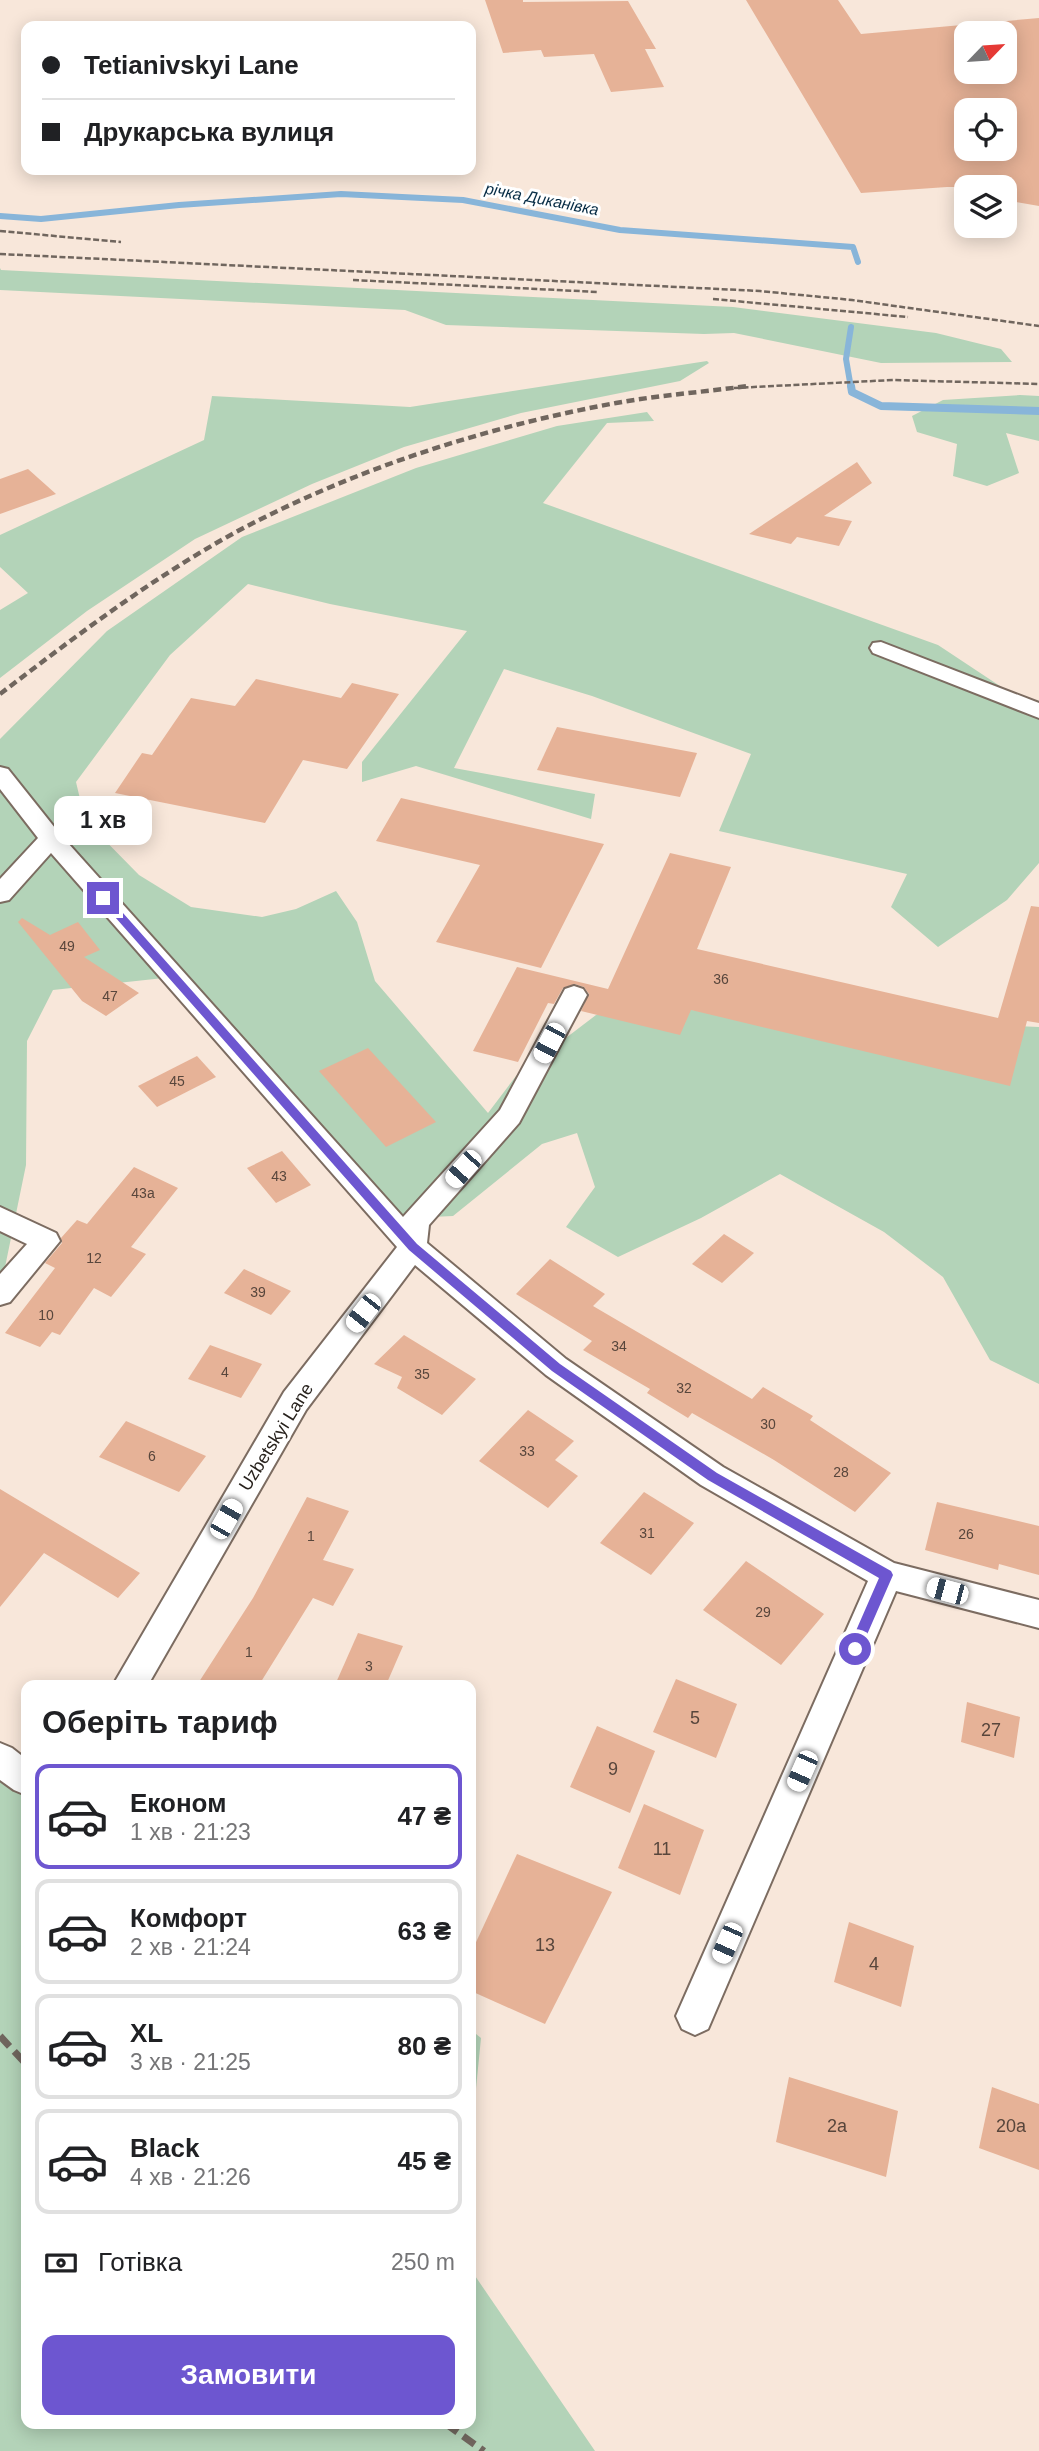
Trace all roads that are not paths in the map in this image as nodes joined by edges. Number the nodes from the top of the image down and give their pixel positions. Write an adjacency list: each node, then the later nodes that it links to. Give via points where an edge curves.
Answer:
1 (881, 648): 2 (street)
2 (1039, 711)
3 (0, 774): 4 (street)
4 (51, 838): 5 (street); 8 (street)
5 (0, 894)
6 (574, 995): 8 (street, Uzbetskyi Lane, via 510,1116 415,1222)
7 (0, 1219): 9 (street, via 46,1241)
8 (413, 1247): 10 (street, via 556,1367 712,1476); 12 (street, Uzbetskyi Lane, via 295,1401)
9 (0, 1294)
10 (887, 1575): 11 (street); 15 (street)
11 (1039, 1614)
12 (133, 1680)
13 (0, 1759): 14 (street)
14 (21, 1775)
15 (695, 2016)

